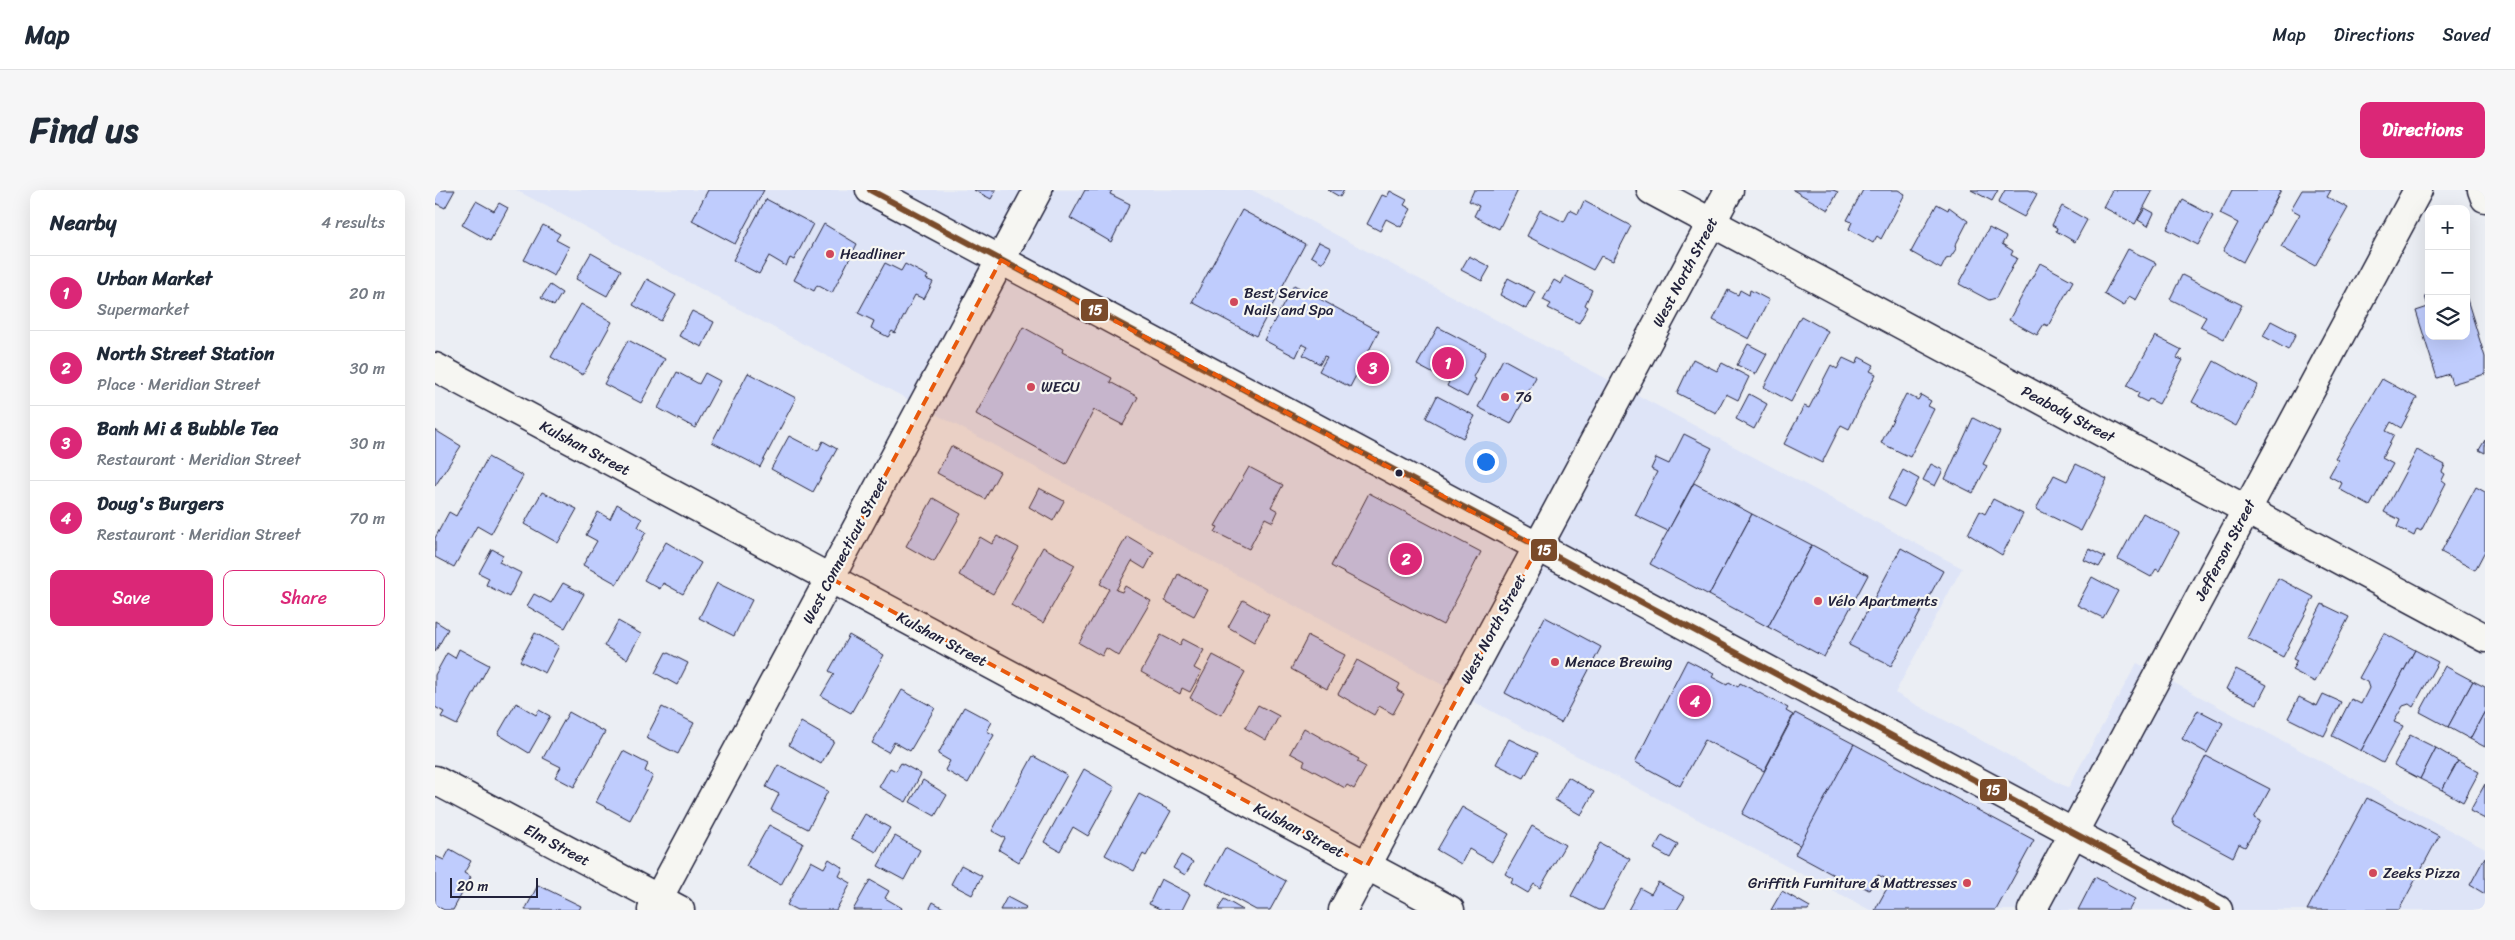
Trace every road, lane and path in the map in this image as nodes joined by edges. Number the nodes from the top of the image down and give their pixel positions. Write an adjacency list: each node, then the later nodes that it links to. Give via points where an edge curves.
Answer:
1 (870, 190): 9 (street)
2 (1038, 190): 9 (street, West Connecticut Street)
3 (1651, 190): 8 (street, Peabody Street)
4 (1729, 190): 8 (street, West North Street)
5 (2418, 190): 11 (street, Jefferson Street)
6 (2482, 190): 7 (street)
7 (2485, 198)
8 (1711, 222): 11 (street, Peabody Street); 12 (street, West North Street)
9 (1001, 260): 12 (street); 13 (street, West Connecticut Street)
10 (435, 367): 13 (street, Kulshan Street)
11 (2246, 510): 14 (street, Peabody Street); 16 (street, Jefferson Street)
12 (1538, 547): 16 (street); 17 (street, West North Street)
13 (830, 578): 17 (street, Kulshan Street); 18 (street, West Connecticut Street)
14 (2485, 638)
15 (435, 780): 18 (street, Elm Street)
16 (2073, 832): 21 (street, Jefferson Street); 22 (street)
17 (1367, 866): 19 (street, West North Street); 20 (street, Kulshan Street)
18 (663, 906)
19 (1343, 910)
20 (1450, 910)
21 (2032, 910)
22 (2219, 910)

